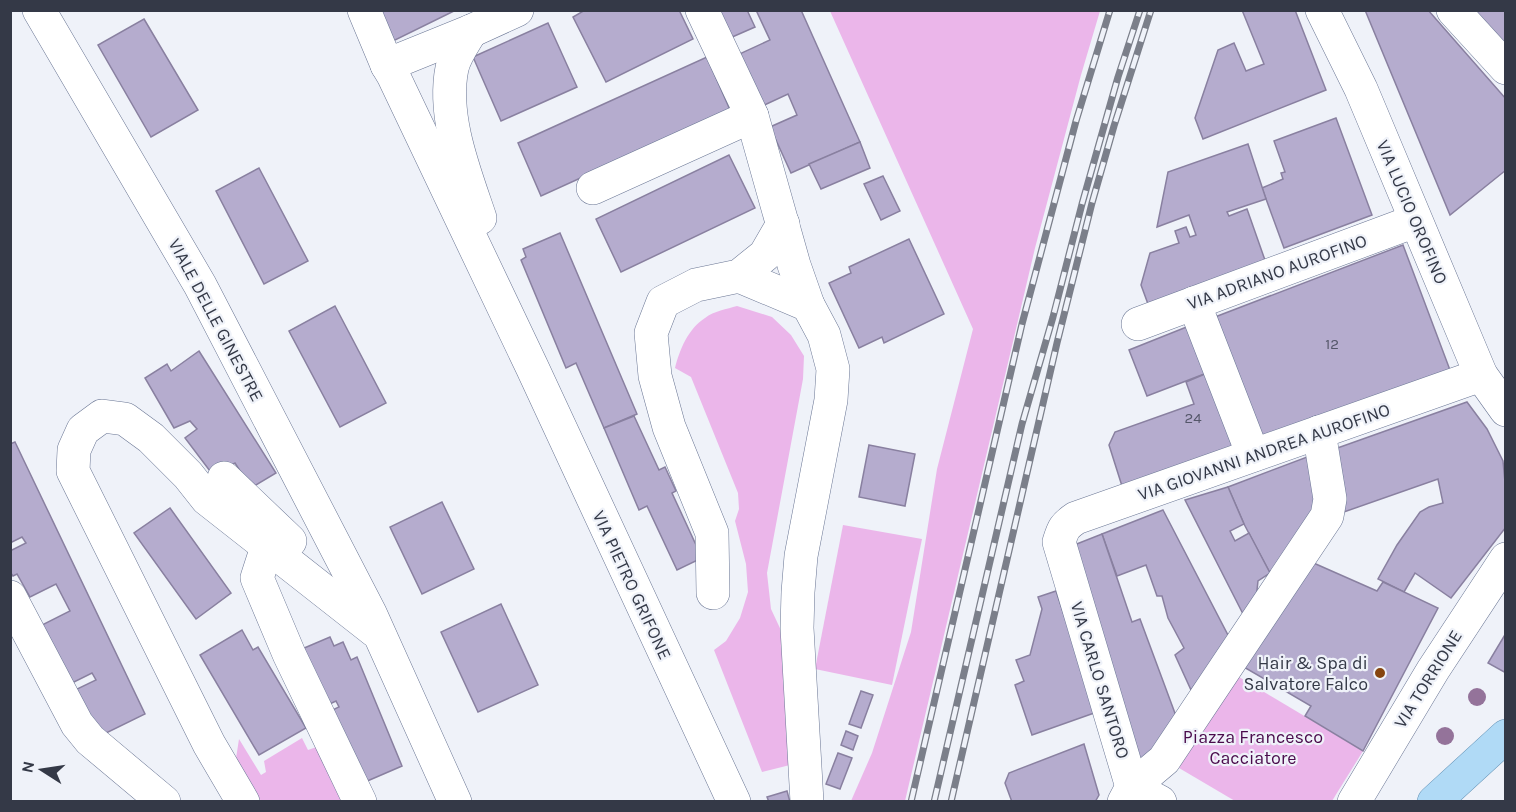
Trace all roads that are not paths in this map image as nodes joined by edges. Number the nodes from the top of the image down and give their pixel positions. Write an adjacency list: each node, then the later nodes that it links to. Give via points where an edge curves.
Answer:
1 (39, 10): 30 (street, VIALE DELLE GINESTRE, via 200,285)
2 (364, 10): 8 (street, VIA PIETRO GRIFONE)
3 (517, 10): 7 (street)
4 (702, 10): 10 (street)
5 (1322, 10): 13 (street, VIA LUCIO OROFINO)
6 (1453, 10): 9 (street)
7 (471, 31): 8 (street); 18 (street, VIA PIETRO GRIFONE, via 452,68 454,140)
8 (387, 65): 18 (street, VIA PIETRO GRIFONE)
9 (1506, 68)
10 (752, 116): 11 (street); 12 (street)
11 (593, 188)
12 (778, 209): 14 (street, via 765,255); 16 (street)
13 (1415, 221): 15 (street, VIA ADRIANO AUROFINO); 19 (street, VIA LUCIO OROFINO)
14 (740, 276): 16 (street); 28 (street, via 696,285 663,302 651,333 655,376 669,427 712,533)
15 (1194, 303): 17 (street, VIA ADRIANO AUROFINO); 22 (street)
16 (808, 305): 38 (street, via 824,335 833,369 798,592)
17 (1138, 324)
18 (532, 367): 37 (street, VIA PIETRO GRIFONE)
19 (1481, 375): 20 (street, VIA LUCIO OROFINO); 21 (street, VIA GIOVANNI ANDREA AUROFINO)
20 (1506, 410)
21 (1319, 432): 22 (street, VIA GIOVANNI ANDREA AUROFINO); 32 (street, via 1330,499 1327,516)
22 (1253, 456): 24 (street, VIA GIOVANNI ANDREA AUROFINO, via 1076,518 1062,530)
23 (224, 478): 27 (street, via 308,558)
24 (1059, 542): 32 (street, VIA CARLO SANTORO)
25 (267, 547): 27 (street, VIALE DELLE GINESTRE); 34 (street, VIALE DELLE GINESTRE, via 207,499 151,438 125,419 102,416 83,430 74,450 74,471 209,744); 35 (street, via 257,578)
26 (1506, 559): 39 (street, VIA TORRIONE)
27 (321, 590): 30 (street, VIALE DELLE GINESTRE)
28 (713, 593)
29 (10, 597): 33 (street, via 77,724 90,740)
30 (381, 636): 36 (street, VIALE DELLE GINESTRE)
31 (1506, 736): 40 (main road)
32 (1138, 797)
33 (164, 801)
34 (243, 801)
35 (360, 801)
36 (455, 801)
37 (734, 801)
38 (807, 801)
39 (1354, 801)
40 (1434, 801)

